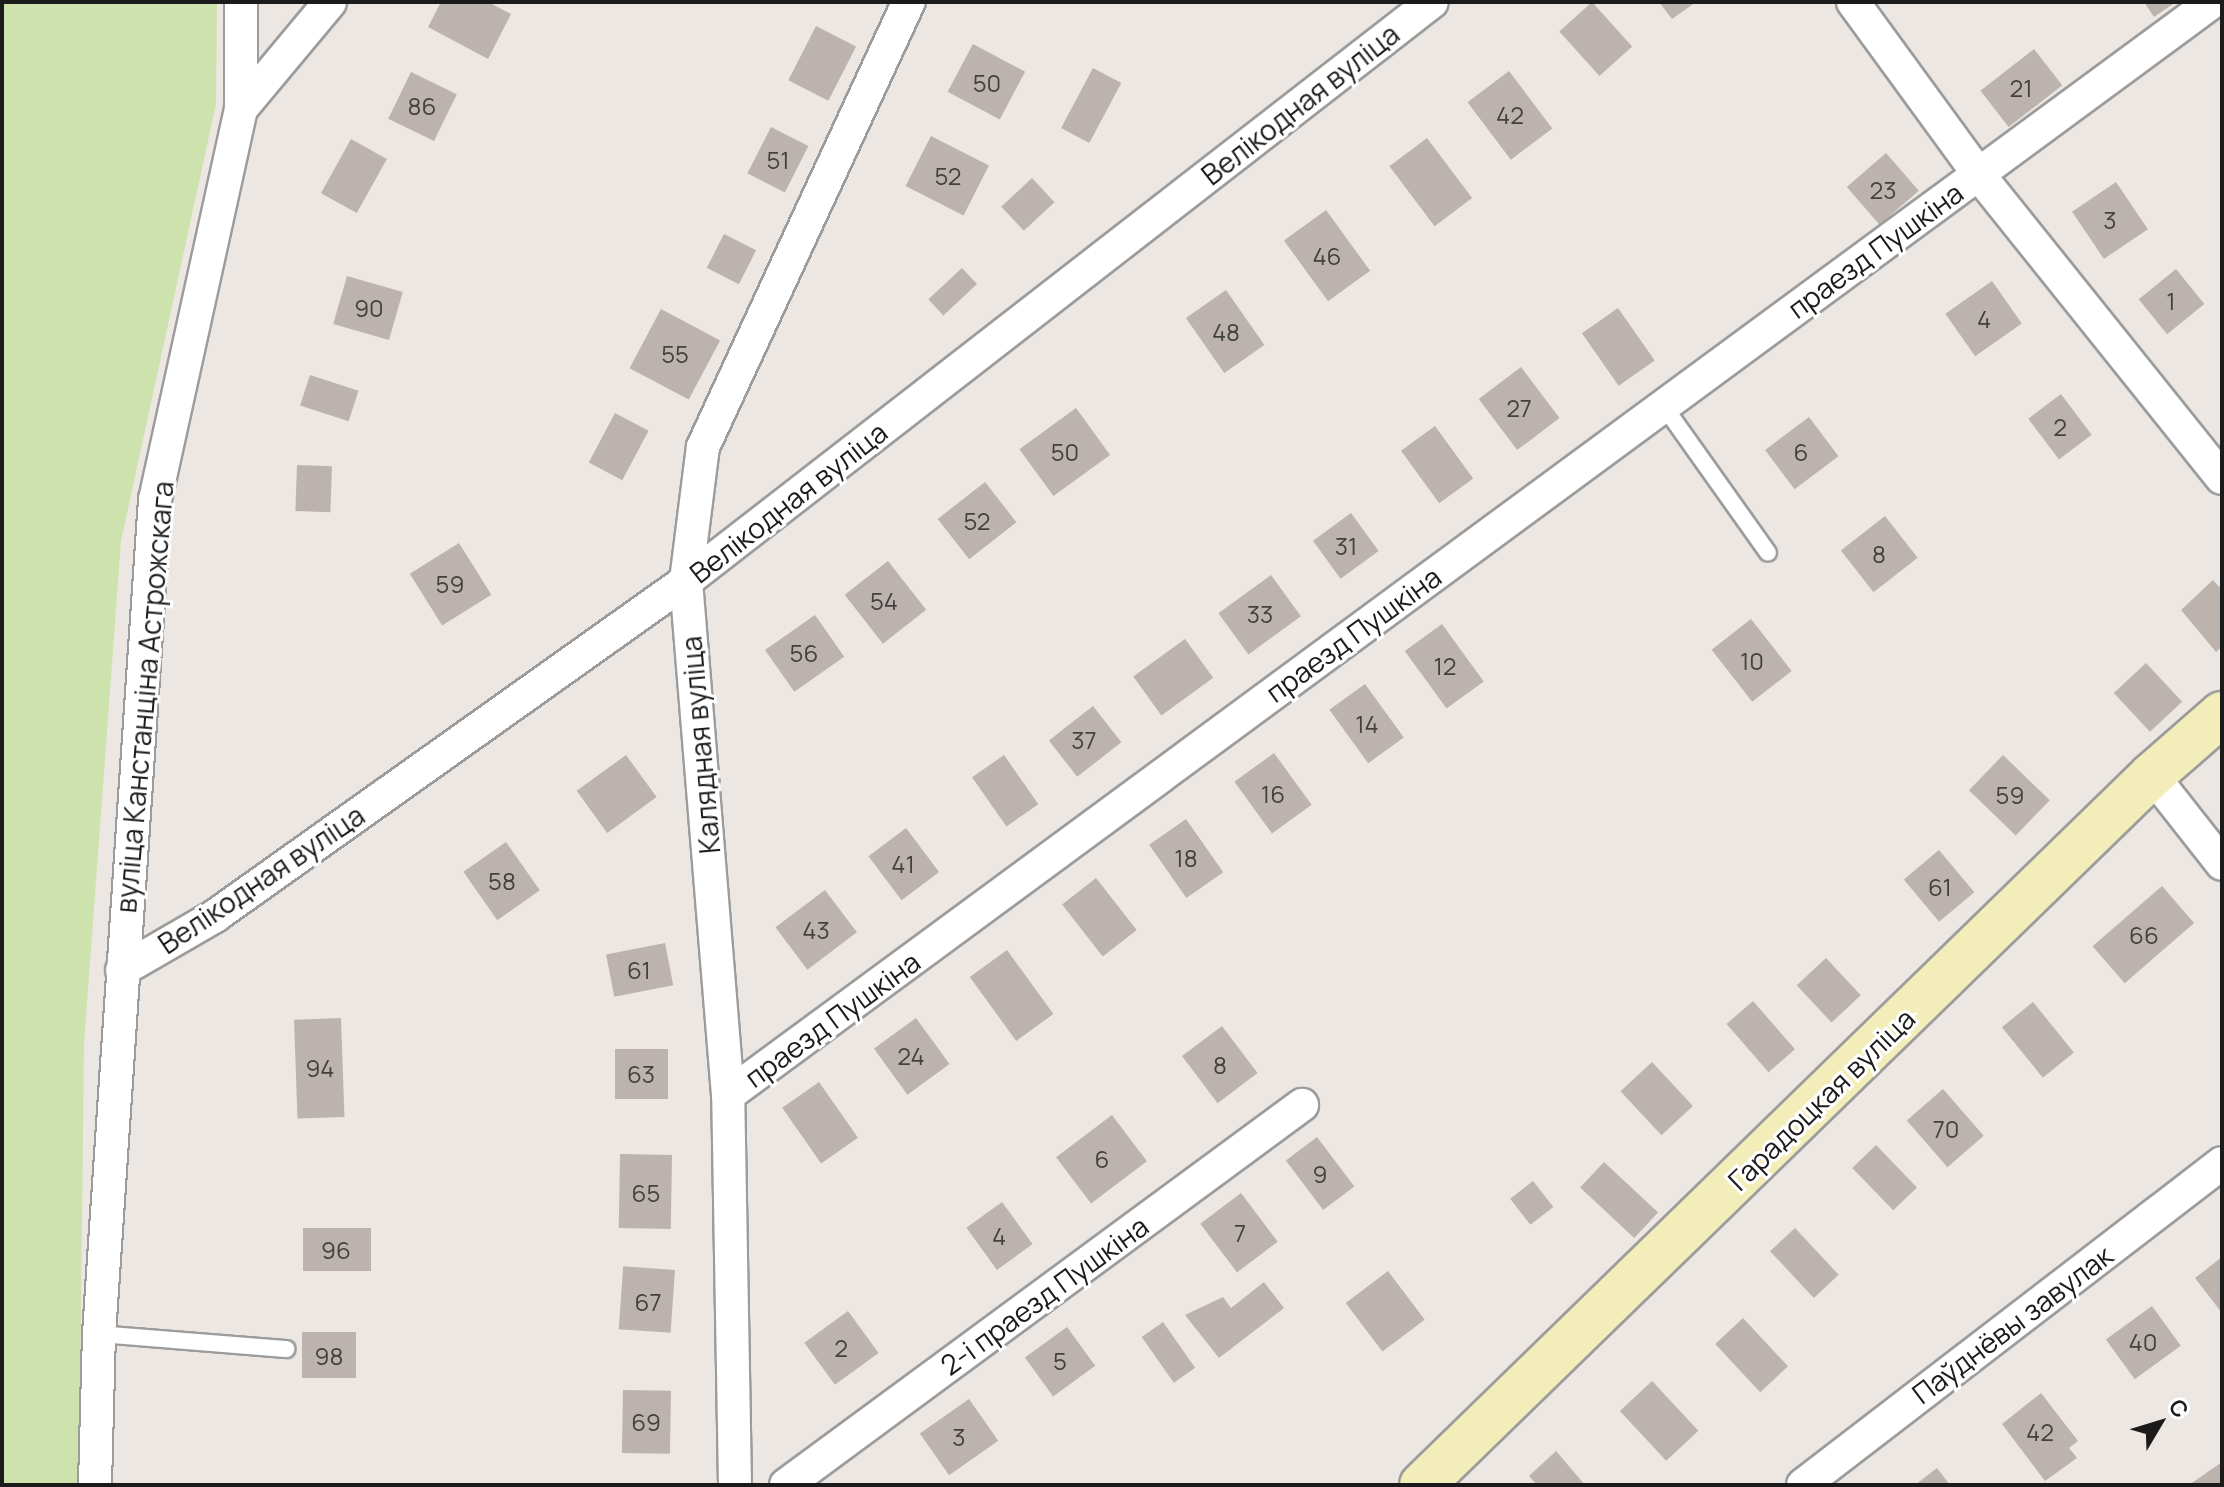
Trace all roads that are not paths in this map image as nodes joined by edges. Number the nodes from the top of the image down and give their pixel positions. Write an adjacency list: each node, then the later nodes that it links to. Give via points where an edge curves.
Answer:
1 (241, 2): 7 (street, вуліца Канстанціна Астрожскага)
2 (330, 2): 7 (street, вуліца Канстанціна Астрожскага)
3 (909, 2): 12 (street, Калядная вуліца, via 703,447)
4 (1432, 2): 12 (street, Велікодная вуліца)
5 (1853, 2): 8 (street, праезд Пушкіна)
6 (2212, 2): 8 (street, праезд Пушкіна)
7 (241, 109): 16 (street, вуліца Канстанціна Астрожскага, via 155,500)
8 (1979, 175): 9 (street, праезд Пушкіна); 10 (street, праезд Пушкіна)
9 (1663, 405): 11 (lane); 17 (street, праезд Пушкіна)
10 (2222, 478)
11 (1768, 553)
12 (686, 581): 16 (street, Велікодная вуліца, via 215,916); 17 (street, Калядная вуліца)
13 (2222, 714): 14 (street, Гарадоцкая вуліца)
14 (2152, 775): 15 (street); 25 (street, Гарадоцкая вуліца)
15 (2222, 864)
16 (122, 970): 20 (street, вуліца Канстанціна Астрожскага)
17 (728, 1095): 23 (street, Калядная вуліца)
18 (1302, 1105): 24 (street, 2-і праезд Пушкіна)
19 (2222, 1163): 26 (street, Паўднёвы завулак)
20 (99, 1334): 21 (lane); 22 (street, вуліца Канстанціна Астрожскага)
21 (286, 1349)
22 (95, 1485)
23 (735, 1485)
24 (786, 1485)
25 (1422, 1485)
26 (1803, 1485)

